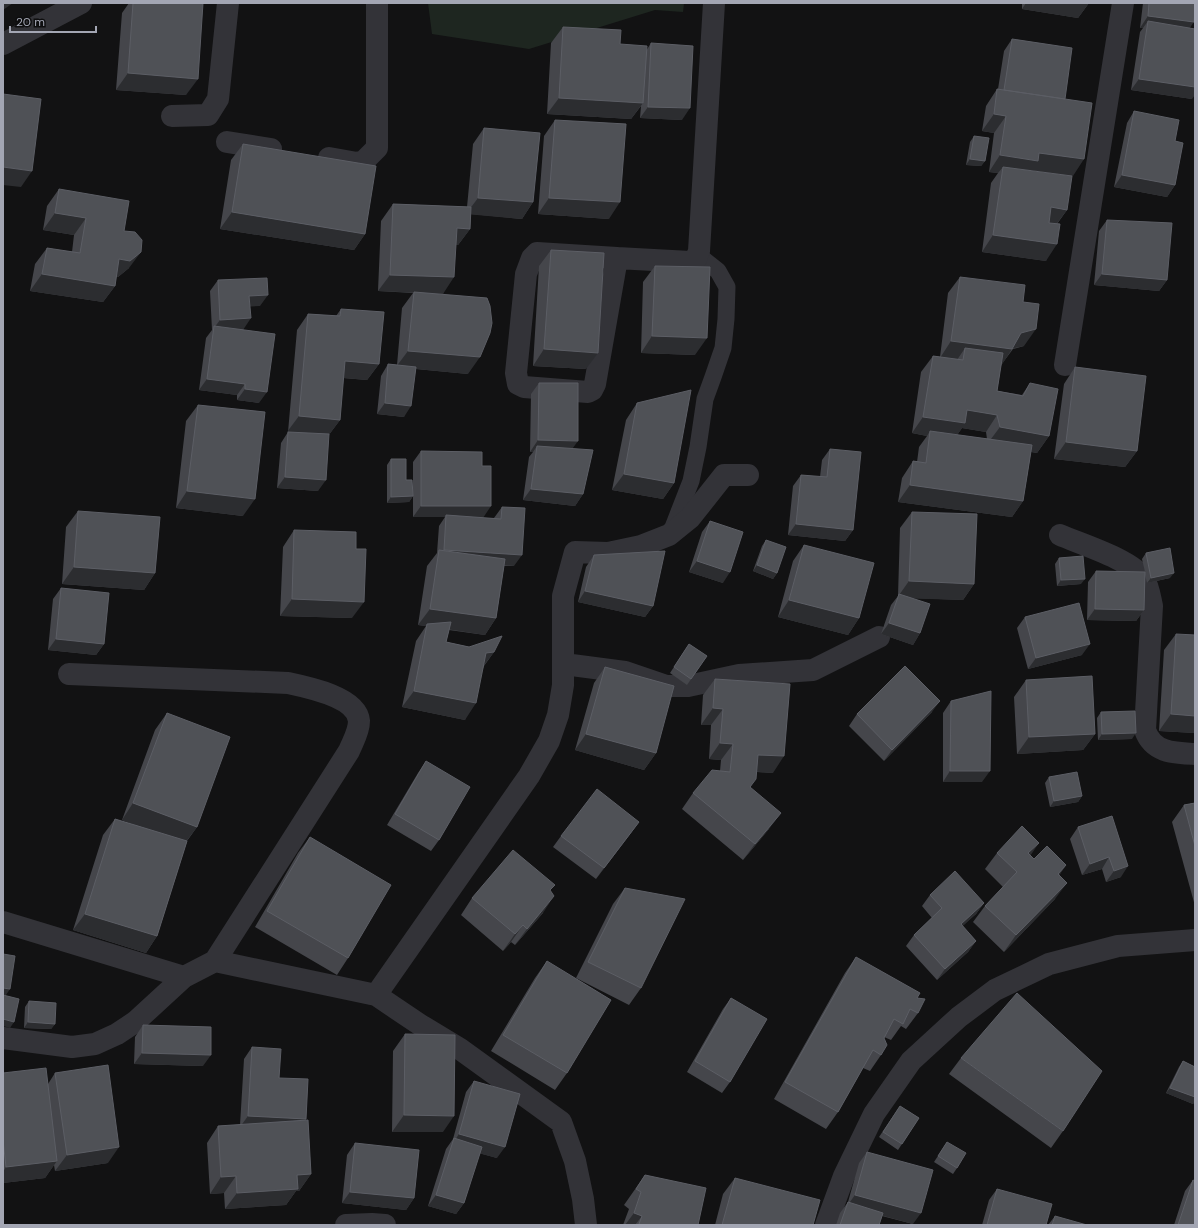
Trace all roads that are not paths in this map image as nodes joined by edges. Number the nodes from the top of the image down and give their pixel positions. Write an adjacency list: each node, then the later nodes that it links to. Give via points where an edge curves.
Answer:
1 (80, 3): 6 (street)
2 (228, 3): 7 (street, via 218,99 208,115)
3 (377, 3): 10 (street, via 377,148 364,161 357,163)
4 (714, 3): 11 (street)
5 (1123, 3): 13 (street)
6 (3, 44)
7 (172, 116)
8 (227, 142): 9 (street)
9 (288, 152)
10 (311, 155)
11 (698, 256): 12 (street, via 690,262); 15 (lane, via 718,271 727,287 723,348 705,399 691,481)
12 (617, 258): 12 (street, via 537,254 532,258 526,274 516,373 518,384 524,387 588,392 592,390)
13 (1064, 365)
14 (748, 475): 15 (street, via 724,475 690,518)
15 (669, 535): 18 (street, via 642,546 608,553 575,552 564,596)
16 (1060, 535): 20 (street, via 1121,561 1137,570 1144,579 1152,606 1145,730 1154,746 1164,750)
17 (879, 637): 18 (street, via 813,670 739,675 688,686 666,686 625,672)
18 (564, 664): 25 (street, via 558,715 548,741 529,776)
19 (69, 674): 23 (street, via 288,683 323,692 343,701 354,710 359,720 357,734 349,751)
20 (1195, 754)
21 (3, 922): 24 (street)
22 (1195, 940): 30 (street, via 1118,946 1049,964 995,990 959,1017 911,1061 874,1114 844,1176)
23 (215, 961): 24 (street); 25 (street)
24 (184, 977): 26 (street, via 135,1022 95,1044 72,1047)
25 (376, 994): 29 (street, via 460,1049 561,1122 575,1161)
26 (3, 1038)
27 (346, 1225): 28 (street)
28 (385, 1225)
29 (586, 1225)
30 (826, 1225)

